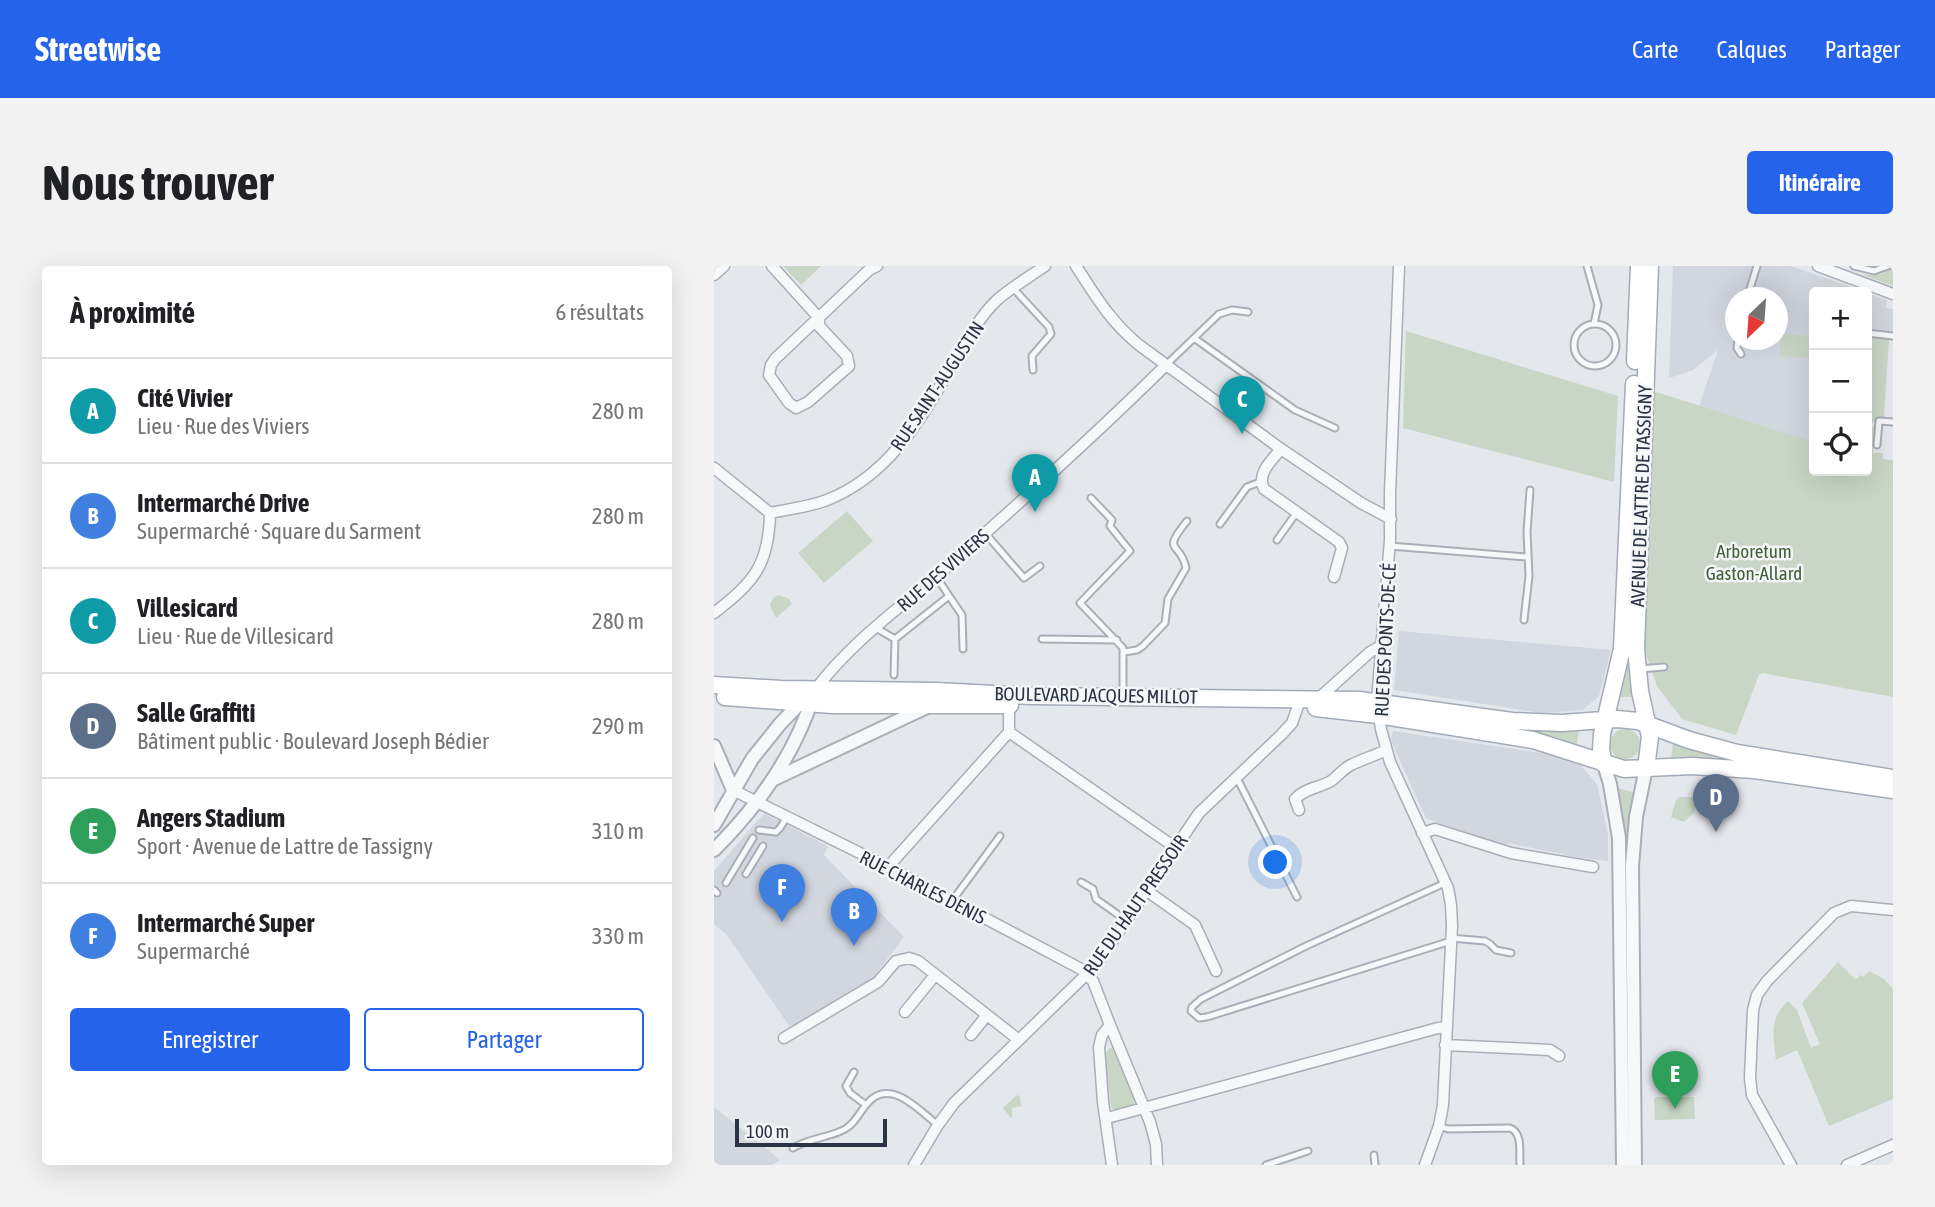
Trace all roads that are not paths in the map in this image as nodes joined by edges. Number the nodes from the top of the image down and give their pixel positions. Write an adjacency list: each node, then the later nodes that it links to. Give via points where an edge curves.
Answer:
1 (724, 266): 14 (street)
2 (772, 266): 19 (street)
3 (877, 266): 19 (street)
4 (1045, 266): 16 (street, RUE SAINT-AUGUSTIN)
5 (1076, 266): 26 (street, via 1115,324)
6 (1399, 266): 38 (street, RUE DES PONTS-DE-CÉ)
7 (1587, 266): 20 (lane, via 1598,306)
8 (1639, 266): 70 (main road, AVENUE DE LATTRE DE TASSIGNY, via 1622,649)
9 (1650, 266): 59 (main road, AVENUE DE LATTRE DE TASSIGNY)
10 (1757, 266): 15 (lane)
11 (1818, 266): 17 (street)
12 (1854, 266): 13 (lane, via 1874,271)
13 (1888, 266)
14 (714, 275)
15 (1751, 287)
16 (1013, 288): 27 (lane, via 1051,334 1032,356); 37 (street, RUE SAINT-AUGUSTIN, via 976,326 915,426 882,465 827,500)
17 (1893, 294)
18 (1248, 312): 23 (lane, via 1219,314)
19 (819, 318): 19 (street, via 770,369 769,375 796,408 849,366 847,356 819,326)
20 (1594, 324): 20 (lane, via 1581,329 1574,348 1587,364 1600,365 1611,358 1616,345 1612,332)
21 (1872, 334): 22 (lane)
22 (1893, 336)
23 (1194, 338): 26 (lane); 29 (lane, via 1295,410)
24 (1738, 350): 25 (lane)
25 (1741, 354)
26 (1166, 365): 31 (street); 41 (street, RUE DES VIVIERS)
27 (1033, 370)
28 (1893, 422): 30 (lane, via 1879,421)
29 (1335, 428)
30 (1877, 445)
31 (1281, 449): 33 (street); 38 (street)
32 (714, 468): 37 (street)
33 (1260, 482): 36 (street); 40 (lane, via 1247,487)
34 (1531, 490): 44 (lane)
35 (1091, 498): 54 (lane, via 1112,520 1110,526 1130,551 1080,603)
36 (1297, 512): 42 (lane); 47 (street, via 1339,542 1342,548)
37 (770, 513): 49 (street, via 764,561 740,593)
38 (1391, 519): 43 (street, RUE DES PONTS-DE-CÉ)
39 (1187, 521): 57 (lane, via 1173,542 1186,568 1168,599 1165,623 1143,646)
40 (1220, 524)
41 (985, 533): 45 (lane, via 1024,578); 46 (street, RUE DES VIVIERS)
42 (1277, 540)
43 (1390, 546): 44 (lane); 55 (street, RUE DES PONTS-DE-CÉ)
44 (1527, 557): 50 (lane)
45 (1040, 566)
46 (936, 576): 48 (lane); 51 (street, RUE DES VIVIERS)
47 (1334, 577)
48 (948, 596): 52 (lane); 56 (lane, via 962,615)
49 (714, 614)
50 (1524, 620)
51 (876, 628): 52 (lane); 65 (street, RUE DES VIVIERS, via 843,656)
52 (895, 639): 60 (lane)
53 (1042, 639): 54 (lane)
54 (1117, 640): 57 (lane)
55 (1382, 645): 64 (street); 69 (street, RUE DES PONTS-DE-CÉ)
56 (963, 649)
57 (1124, 652): 63 (lane)
58 (1664, 667): 59 (lane)
59 (1637, 669): 71 (main road, AVENUE DE LATTRE DE TASSIGNY)
60 (894, 675)
61 (714, 685): 65 (main road)
62 (714, 695): 65 (main road)
63 (1123, 697): 64 (main road, BOULEVARD JACQUES MILLOT); 65 (main road, BOULEVARD JACQUES MILLOT, via 936,691)
64 (1319, 698): 69 (main road, BOULEVARD JACQUES MILLOT)
65 (808, 699): 67 (main road, BOULEVARD JACQUES MILLOT); 79 (street, BOULEVARD JACQUES MILLOT, via 801,730); 80 (street, via 752,759)
66 (1009, 705): 67 (main road, BOULEVARD JACQUES MILLOT); 68 (main road, BOULEVARD JACQUES MILLOT); 72 (street)
67 (929, 706): 79 (street, BOULEVARD JACQUES MILLOT)
68 (1298, 706): 69 (main road, BOULEVARD JACQUES MILLOT); 77 (street, RUE DU HAUT PRESSOIR, via 1281,736)
69 (1378, 708): 70 (main road, via 1512,721); 74 (street, RUE DES PONTS-DE-CÉ); 75 (main road, via 1533,740)
70 (1605, 720): 71 (main road); 75 (main road, via 1601,739)
71 (1648, 725): 76 (main road); 78 (main road, via 1737,753)
72 (1009, 732): 93 (street); 95 (street)
73 (714, 746): 80 (street)
74 (1386, 750): 83 (street, via 1306,790 1296,799); 88 (street, RUE DES PONTS-DE-CÉ)
75 (1604, 764): 76 (main road); 137 (street, via 1619,838)
76 (1646, 768): 81 (main road, via 1754,769); 138 (street, via 1632,866)
77 (1236, 777): 93 (street, RUE DU HAUT PRESSOIR, via 1199,813); 102 (lane)
78 (1893, 778)
79 (772, 780): 82 (street, BOULEVARD JACQUES MILLOT)
80 (733, 790): 82 (street, RUE CHARLES DENIS); 85 (street)
81 (1893, 790)
82 (757, 801): 84 (street, RUE CHARLES DENIS); 94 (street, BOULEVARD JACQUES MILLOT)
83 (1299, 810)
84 (788, 816): 87 (lane); 95 (street, RUE CHARLES DENIS)
85 (714, 825)
86 (759, 830): 87 (lane)
87 (776, 832): 91 (lane)
88 (1422, 833): 96 (street, via 1435,829 1511,853); 100 (street, RUE DES PONTS-DE-CÉ)
89 (1000, 836): 103 (lane)
90 (753, 838): 99 (lane)
91 (769, 839)
92 (763, 846): 97 (lane)
93 (1175, 848): 101 (street, RUE DU HAUT PRESSOIR)
94 (714, 849)
95 (887, 867): 103 (street, RUE CHARLES DENIS)
96 (1592, 867)
97 (746, 874)
98 (1081, 882): 105 (lane)
99 (726, 883)
100 (1445, 883): 106 (street, RUE DES PONTS-DE-CÉ, via 1451,905); 106 (lane, via 1306,946 1202,999 1191,1011 1199,1018 1207,1017)
101 (1147, 891): 105 (street, RUE DU HAUT PRESSOIR); 108 (street, via 1195,925)
102 (1297, 897)
103 (952, 901): 110 (street, RUE CHARLES DENIS)
104 (1893, 909): 139 (street, via 1851,906 1834,913 1757,995 1752,1095)
105 (1126, 921): 110 (street, RUE DU HAUT PRESSOIR)
106 (1451, 939): 107 (lane, via 1485,942); 114 (street, RUE DES PONTS-DE-CÉ)
107 (1511, 953)
108 (1216, 971)
109 (935, 975): 111 (street); 112 (street); 116 (street, via 918,961 900,959 878,982)
110 (1087, 975): 113 (street); 117 (street, RUE DU HAUT PRESSOIR)
111 (905, 1012)
112 (987, 1015): 115 (street); 117 (street)
113 (1110, 1025): 122 (street); 123 (street, via 1099,1047)
114 (1446, 1027): 118 (street, RUE DES PONTS-DE-CÉ); 122 (street)
115 (971, 1035)
116 (784, 1038)
117 (1019, 1040): 124 (street, RUE DU HAUT PRESSOIR, via 963,1093)
118 (1445, 1045): 119 (street, via 1550,1050); 125 (street, RUE DES PONTS-DE-CÉ)
119 (1559, 1056)
120 (854, 1072): 121 (lane, via 846,1086)
121 (866, 1105): 124 (lane, via 878,1096 899,1095); 127 (lane, via 848,1128)
122 (1144, 1108): 123 (street); 132 (street, via 1156,1144)
123 (1107, 1118): 131 (street)
124 (938, 1125): 130 (street, RUE DU HAUT PRESSOIR)
125 (1439, 1126): 135 (street, RUE DES PONTS-DE-CÉ); 136 (lane, via 1515,1129)
126 (1893, 1145): 140 (street)
127 (793, 1148)
128 (1308, 1152): 133 (lane)
129 (1374, 1155): 134 (lane)
130 (914, 1165)
131 (1112, 1165)
132 (1157, 1165)
133 (1266, 1165)
134 (1375, 1165)
135 (1425, 1165)
136 (1520, 1165)
137 (1623, 1165)
138 (1635, 1165)
139 (1791, 1165)
140 (1847, 1165)

